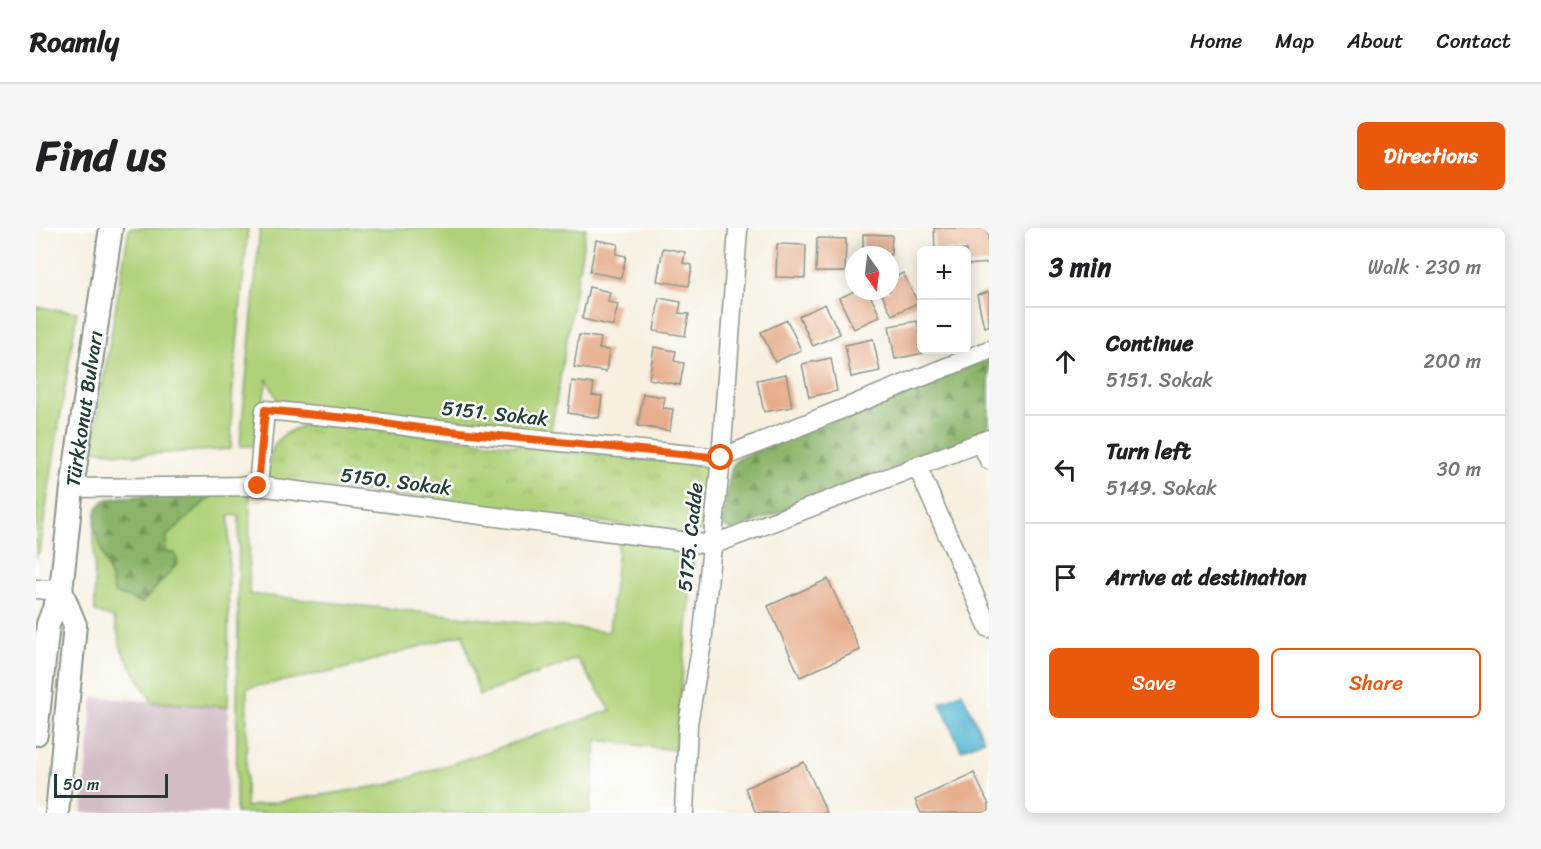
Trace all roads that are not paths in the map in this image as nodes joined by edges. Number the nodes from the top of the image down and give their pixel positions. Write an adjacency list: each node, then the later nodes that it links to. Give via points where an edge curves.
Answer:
1 (111, 228): 9 (street, Türkkonut Bulvarı)
2 (738, 230): 5 (street, 5175. Cadde)
3 (989, 350): 5 (street)
4 (985, 440): 6 (street); 7 (street)
5 (721, 458): 8 (street, 5151. Sokak, via 265,410); 10 (street, 5175. Cadde)
6 (989, 460)
7 (917, 466): 10 (street); 13 (street)
8 (258, 486): 9 (street, 5150. Sokak); 10 (street, 5150. Sokak)
9 (72, 488): 12 (street, Türkkonut Bulvarı)
10 (712, 545): 16 (street, 5175. Cadde, via 702,643 688,724)
11 (36, 589): 12 (street)
12 (61, 591): 14 (street, Türkkonut Bulvarı, via 48,624); 15 (street, Türkkonut Bulvarı, via 75,625)
13 (989, 628)
14 (36, 735)
15 (57, 813)
16 (684, 813)

